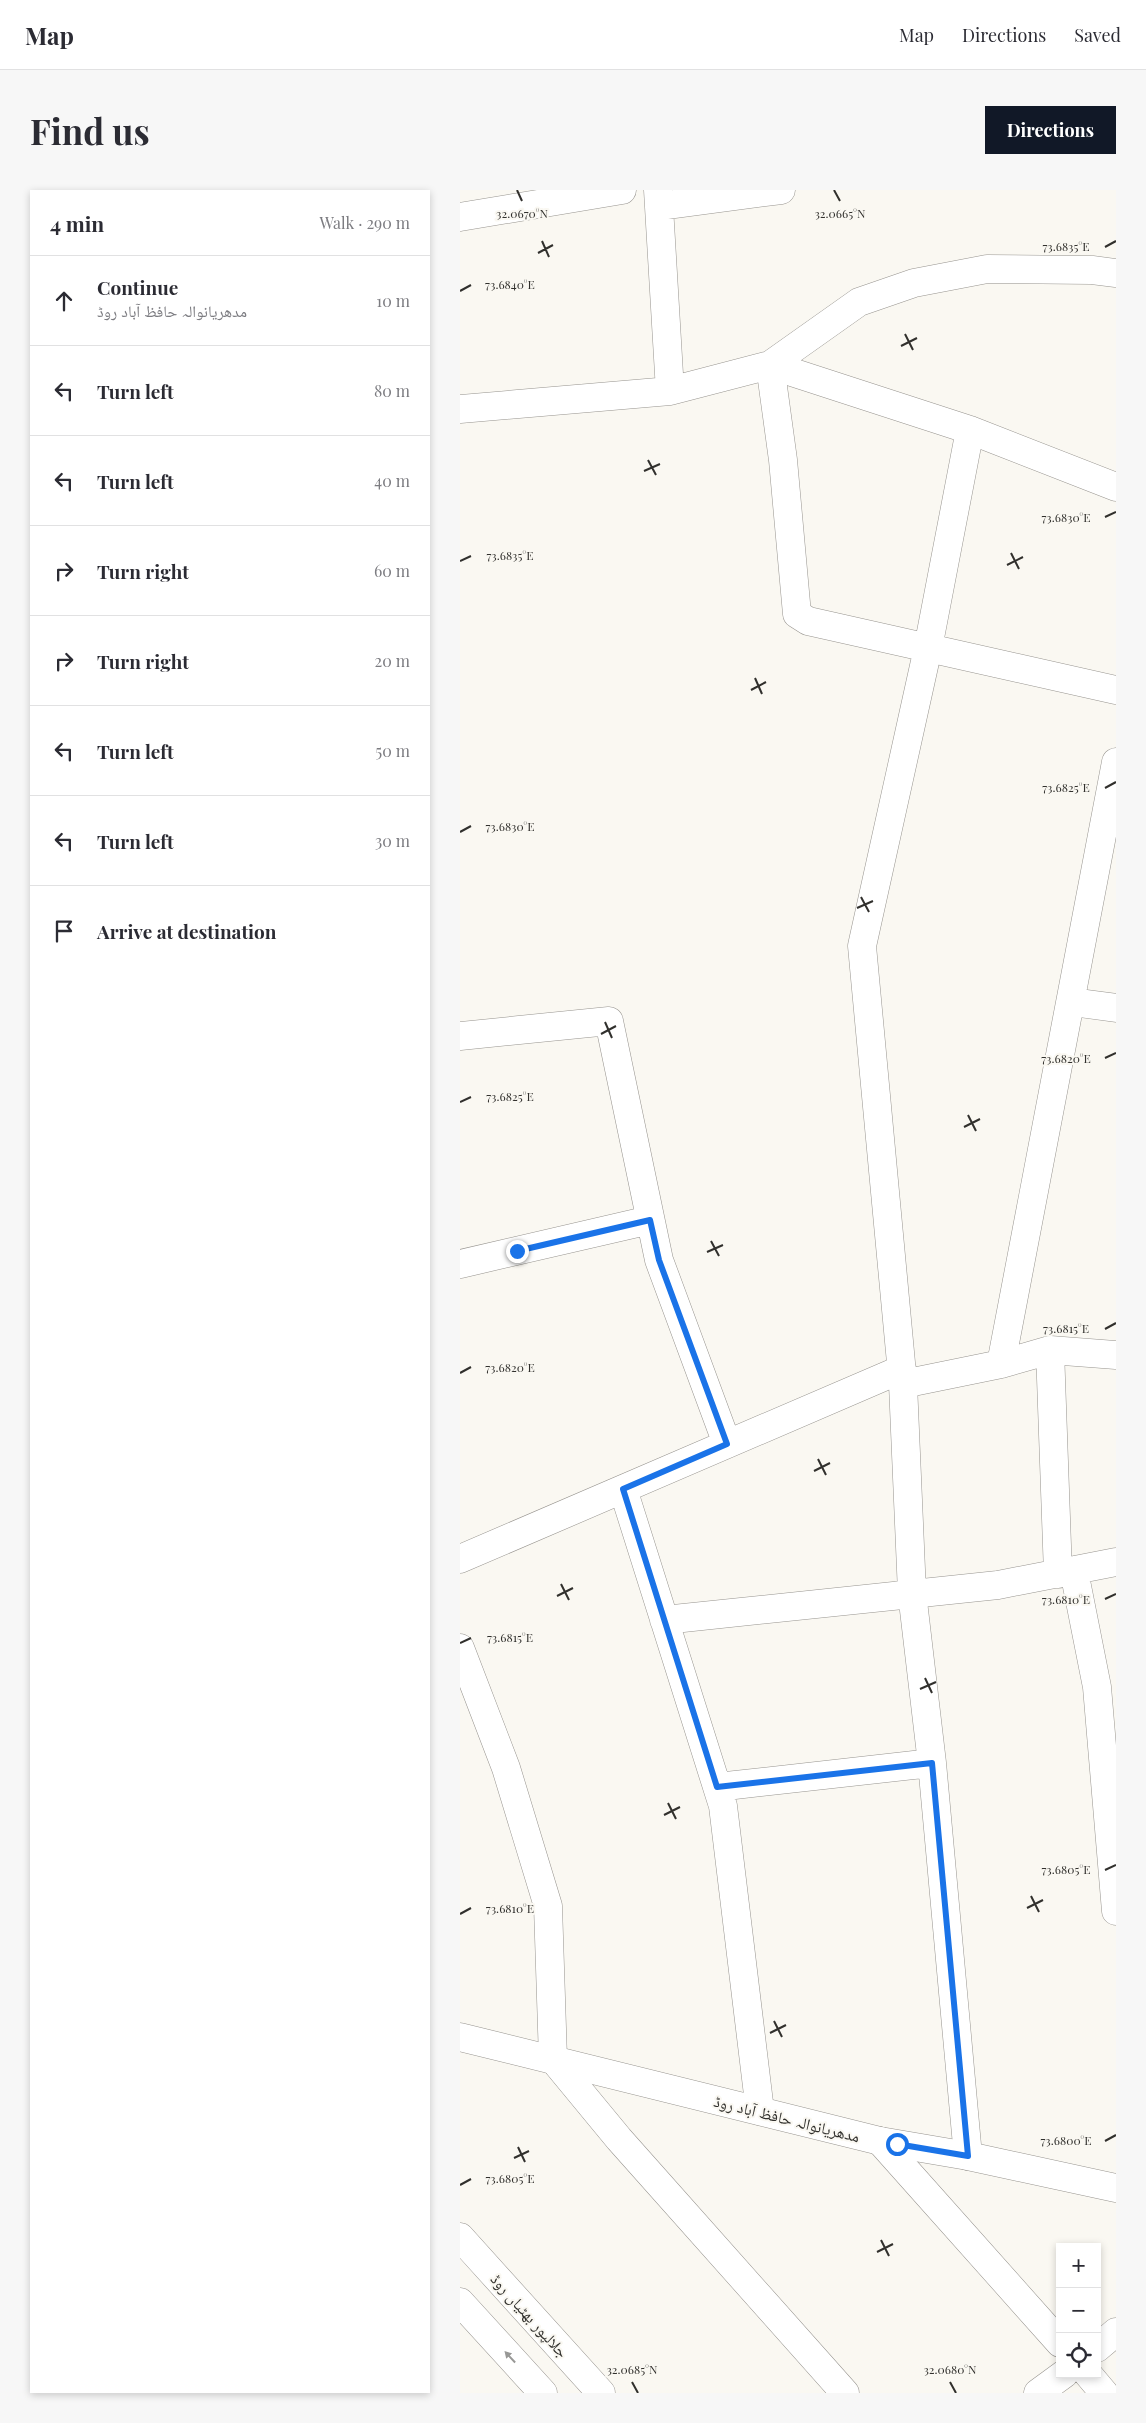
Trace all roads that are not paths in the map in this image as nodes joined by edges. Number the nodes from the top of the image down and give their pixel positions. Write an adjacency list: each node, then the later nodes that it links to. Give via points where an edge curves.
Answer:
1 (622, 190): 4 (street)
2 (781, 190): 3 (street)
3 (659, 198): 7 (street)
4 (460, 217)
5 (1116, 273): 6 (street, via 987,269 914,283 859,302)
6 (770, 365): 7 (street); 9 (street); 11 (street, via 797,614 808,621)
7 (670, 391): 8 (street)
8 (460, 409)
9 (970, 430): 10 (street); 11 (street)
10 (1116, 487)
11 (928, 648): 12 (street); 22 (street, via 862,946)
12 (1116, 690)
13 (1116, 762): 14 (street)
14 (1072, 1002): 15 (street); 21 (street)
15 (1116, 1008)
16 (460, 1036): 17 (street, via 609,1021)
17 (650, 1220): 18 (street); 23 (street, via 659,1260)
18 (460, 1264)
19 (1050, 1350): 20 (street); 21 (street); 27 (street)
20 (1116, 1355)
21 (1001, 1364): 22 (street)
22 (902, 1376): 23 (street); 28 (street)
23 (727, 1444): 24 (street)
24 (623, 1489): 25 (street); 29 (street)
25 (460, 1558)
26 (1116, 1562): 27 (street)
27 (1066, 1572): 28 (street, via 998,1584); 33 (street, via 1097,1687)
28 (912, 1593): 29 (street); 31 (street)
29 (664, 1620): 32 (street)
30 (460, 1648): 35 (street, via 506,1768 548,1906)
31 (932, 1763): 32 (street); 38 (street)
32 (717, 1787): 36 (street, via 723,1806)
33 (1116, 1911)
34 (460, 2037): 35 (street, مدھریانوالہ حافظ آباد روڈ)
35 (553, 2059): 36 (street, مدھریانوالہ حافظ آباد روڈ); 49 (street, via 619,2139)
36 (760, 2111): 37 (street, مدھریانوالہ حافظ آباد روڈ)
37 (880, 2141): 38 (street, مدھریانوالہ حافظ آباد روڈ); 43 (street)
38 (968, 2156): 39 (street, مدھریانوالہ حافظ آباد روڈ)
39 (1116, 2188)
40 (460, 2237): 48 (street, جلالپور بھٹیاں روڈ)
41 (460, 2302): 47 (street, one-way to 41)
42 (1116, 2332): 44 (street)
43 (1056, 2339)
44 (1101, 2345)
45 (1059, 2378): 50 (street)
46 (1091, 2378): 51 (street)
47 (543, 2393)
48 (601, 2393)
49 (845, 2393)
50 (1038, 2393)
51 (1104, 2393)

